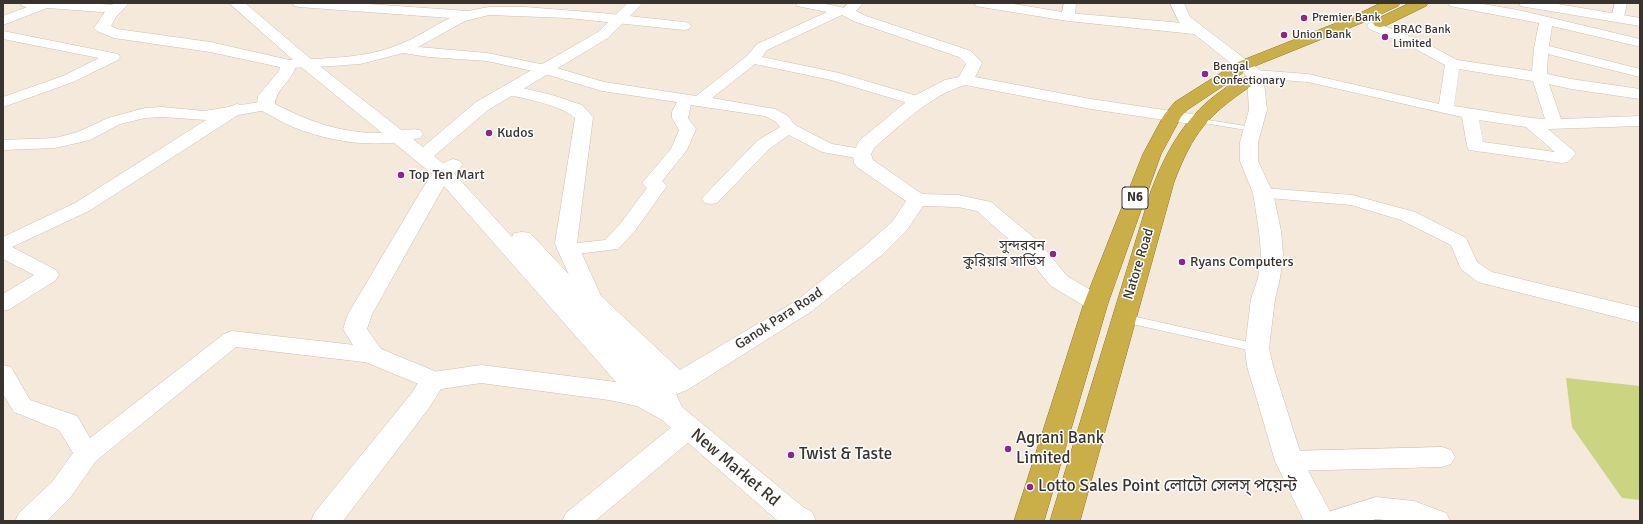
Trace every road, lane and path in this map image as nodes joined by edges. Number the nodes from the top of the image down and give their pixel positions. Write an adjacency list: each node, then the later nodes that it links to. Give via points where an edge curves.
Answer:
1 (27, 3): 14 (street)
2 (236, 3): 33 (street)
3 (254, 3): 33 (street)
4 (299, 3): 19 (street)
5 (636, 3): 20 (street)
6 (802, 3): 17 (street)
7 (981, 3): 18 (street)
8 (1177, 3): 26 (street, via 1184,19)
9 (1393, 3): 36 (highway, N6)
10 (1421, 3): 25 (highway, Natore Road / N6)
11 (1455, 3): 23 (street)
12 (1526, 3): 21 (street)
13 (1621, 3): 21 (street)
14 (45, 4): 15 (street); 22 (street)
15 (119, 6): 33 (street, via 102,28 114,33)
16 (537, 8): 19 (street); 20 (street)
17 (848, 9): 32 (street, via 762,47); 39 (street, via 861,19 965,54 974,63)
18 (1069, 10): 26 (street)
19 (470, 15): 31 (street)
20 (620, 18): 24 (street); 35 (street, via 602,35)
21 (1630, 20): 29 (street)
22 (3, 21)
23 (1546, 21): 28 (street); 30 (street)
24 (684, 26)
25 (1374, 26): 34 (street, via 1399,35); 36 (highway, Natore Road / N6)
26 (1194, 29): 36 (street)
27 (3, 35): 44 (street, via 113,57 68,79)
28 (1583, 44): 29 (street); 30 (street); 37 (street)
29 (1639, 47)
30 (1541, 48): 38 (street)
31 (403, 49): 33 (street, via 376,57); 35 (street, via 429,54 486,57)
32 (752, 59): 42 (street); 43 (street, via 834,76)
33 (306, 63): 45 (street, via 287,72 267,96); 56 (street)
34 (1453, 64): 38 (street); 47 (street)
35 (544, 69): 40 (street); 42 (street, via 602,86)
36 (1250, 69): 47 (street, via 1308,78); 49 (highway, N6, via 1181,106); 50 (highway, Natore Road / N6); 55 (street, via 1258,110)
37 (1640, 73)
38 (1539, 77): 41 (street); 52 (street)
39 (965, 80): 43 (street, via 951,84); 49 (street, via 1091,104)
40 (510, 90): 58 (street, via 482,106); 65 (street, via 546,98 576,109 584,117 566,243)
41 (1640, 94)
42 (693, 100): 54 (street, via 769,112 782,119); 65 (street, via 679,116 681,123 688,129 679,150 651,183 658,186 627,228 611,245)
43 (918, 101): 59 (street, via 866,145)
44 (3, 102)
45 (266, 106): 46 (street); 56 (street, via 310,127 361,138)
46 (237, 109): 57 (street, via 204,116 145,113 114,121 84,136 55,143); 64 (street, via 200,130 82,207)
47 (1446, 110): 48 (street)
48 (1470, 114): 51 (street); 51 (street, via 1475,146 1562,158 1567,153)
49 (1173, 115): 50 (street); 67 (highway, N6, via 1152,154)
50 (1198, 120): 55 (lane); 70 (highway, Natore Road / N6, via 1174,155 1160,191)
51 (1531, 123): 52 (street)
52 (1555, 124): 53 (street)
53 (1636, 125)
54 (790, 128): 59 (street, via 828,148); 62 (street, via 763,145)
55 (1252, 129): 61 (street, via 1248,142 1249,161)
56 (408, 136): 58 (street)
57 (3, 145)
58 (428, 152): 60 (street)
59 (862, 154): 63 (street, via 864,163)
60 (448, 169): 72 (street, via 360,314 355,329); 75 (street)
61 (1263, 193): 69 (street, via 1352,200 1408,216 1459,242 1468,265 1485,277); 71 (street, via 1272,254)
62 (712, 198)
63 (917, 200): 67 (street, via 958,201 984,206 1031,247 1059,281); 75 (street, Ganok Para Road, via 900,226 875,249 804,306)
64 (3, 244)
65 (568, 249): 75 (street, via 591,300)
66 (3, 251): 68 (street, via 49,275)
67 (1096, 303): 83 (highway, N6)
68 (3, 304)
69 (1640, 316)
70 (1123, 318): 71 (lane); 84 (highway, Natore Road / N6)
71 (1257, 348): 78 (street, via 1260,366)
72 (372, 355): 74 (street); 76 (street, via 232,339)
73 (3, 374): 76 (street, via 22,406 68,423)
74 (433, 381): 75 (street, via 481,374 609,390); 80 (street)
75 (669, 402): 81 (street); 82 (street, New Market Rd)
76 (87, 454): 79 (street, via 61,490)
77 (1442, 457): 78 (street)
78 (1289, 461): 85 (street)
79 (29, 521)
80 (326, 521)
81 (576, 521)
82 (801, 521)
83 (1029, 521)
84 (1065, 521)
85 (1320, 521)
86 (1335, 521): 87 (street, via 1376,508 1414,512)
87 (1436, 521)

